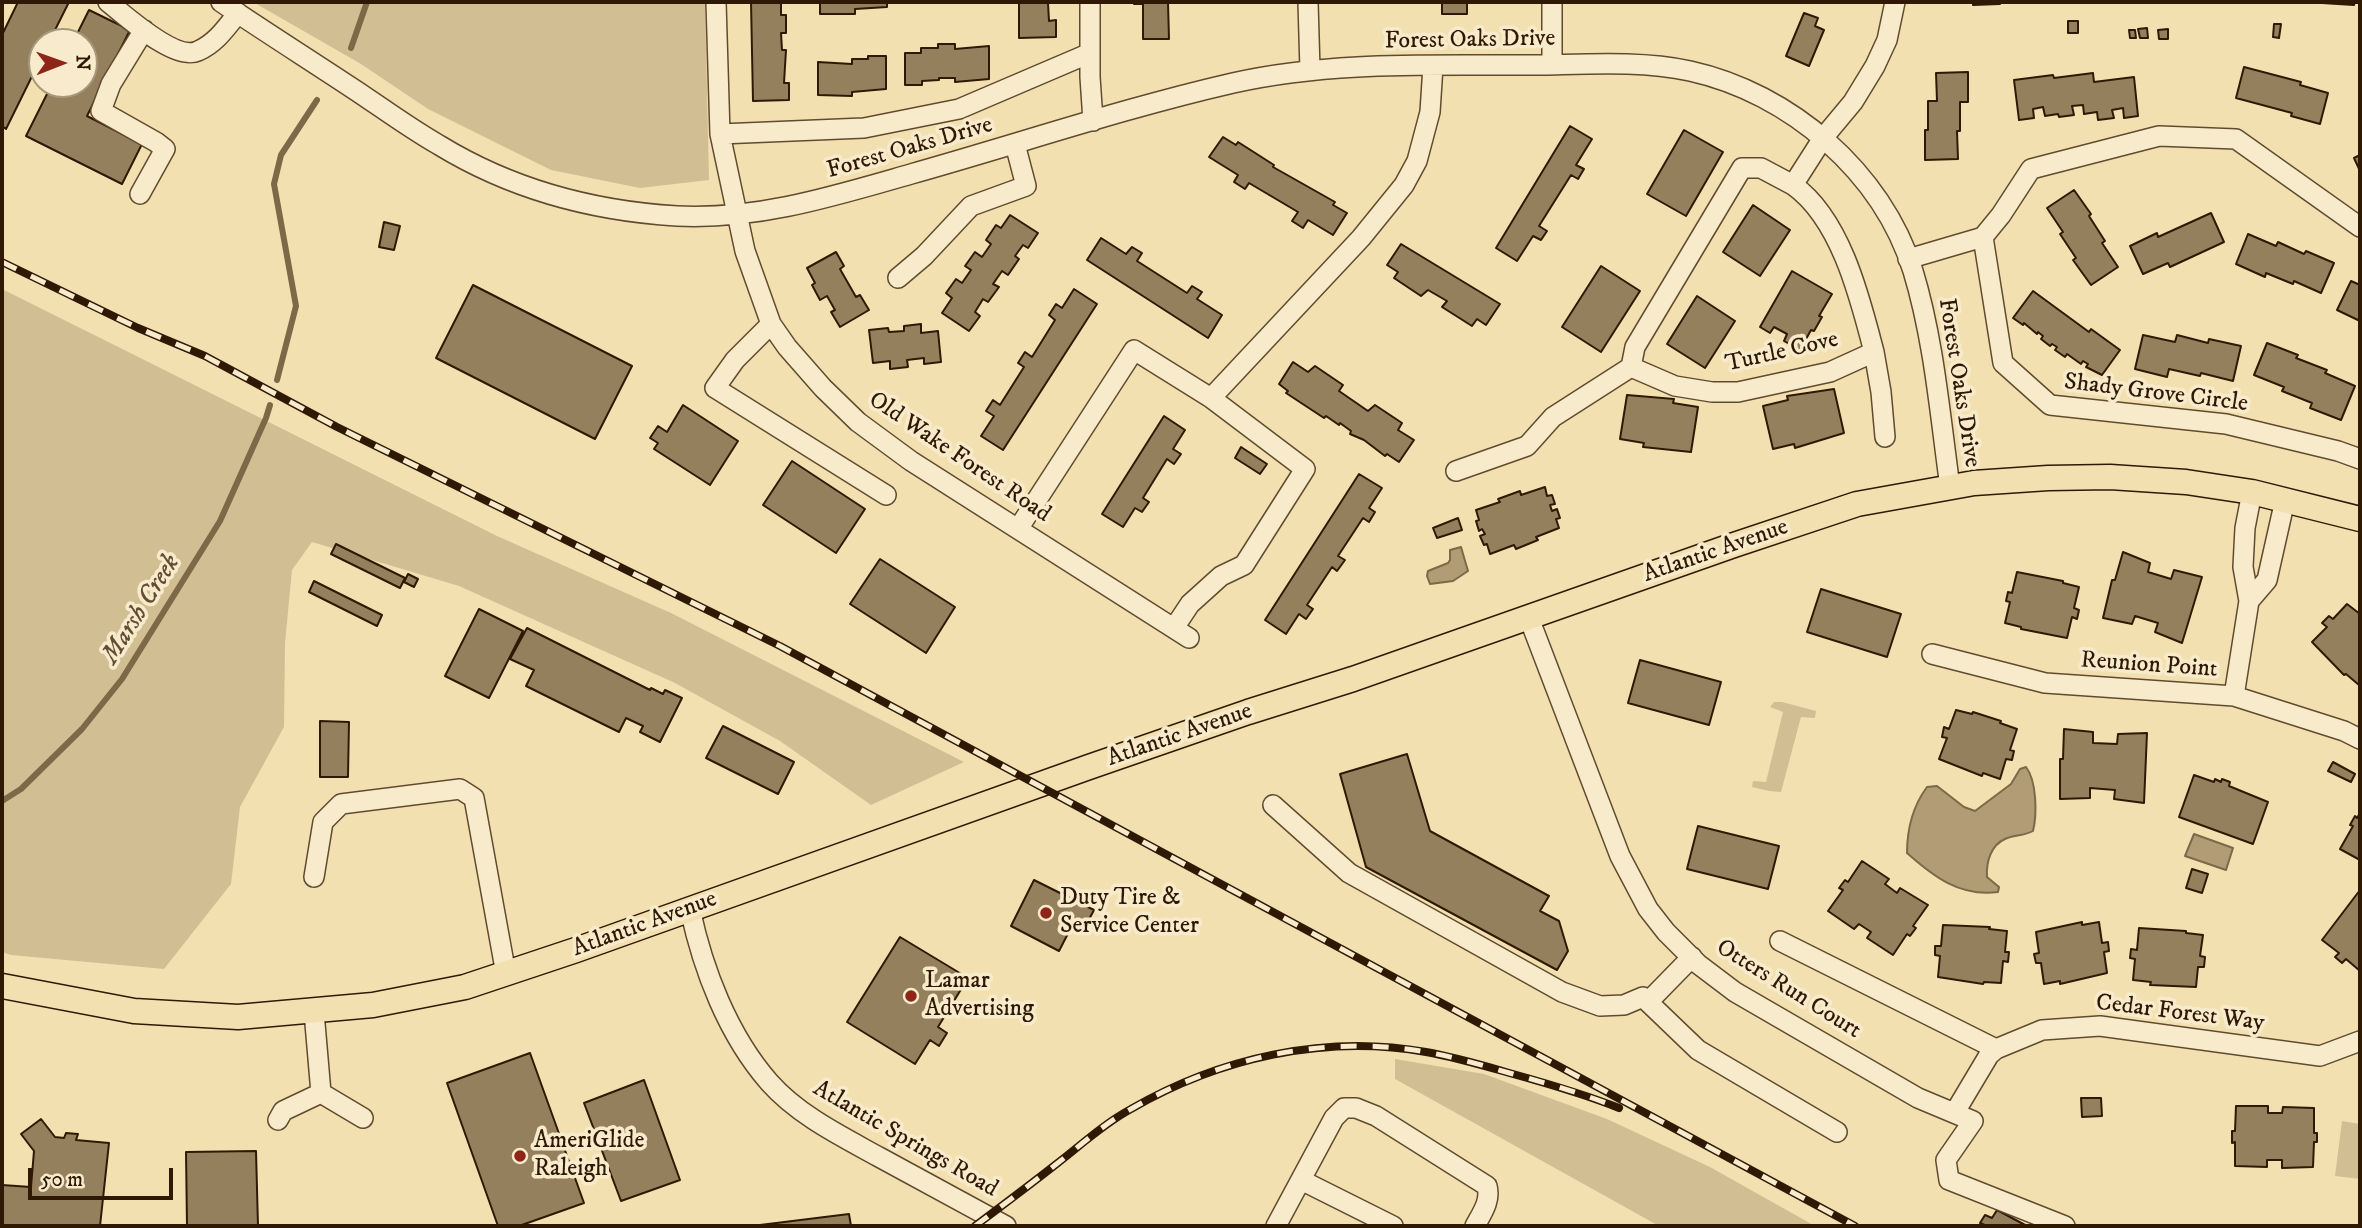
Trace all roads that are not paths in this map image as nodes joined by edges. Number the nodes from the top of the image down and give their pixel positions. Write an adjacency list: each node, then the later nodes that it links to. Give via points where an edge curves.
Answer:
1 (108, 2): 9 (street)
2 (221, 2): 8 (street)
3 (716, 2): 15 (street, Old Wake Forest Road)
4 (1090, 2): 10 (street)
5 (1308, 2): 13 (street)
6 (1552, 2): 11 (street)
7 (1895, 2): 16 (street, via 1887,40 1875,66)
8 (238, 13): 9 (street, via 216,41 195,53 173,50); 20 (street, via 442,147 529,188 620,211)
9 (144, 30): 19 (street, via 111,84 101,111 165,149)
10 (1090, 53): 14 (street); 15 (street, via 960,109 864,128)
11 (1552, 65): 12 (street, Forest Oaks Drive); 16 (street, Forest Oaks Drive, via 1664,66 1711,76 1759,95)
12 (1433, 66): 13 (street, Forest Oaks Drive); 28 (street, via 1430,111 1417,161 1404,185 1361,238)
13 (1310, 70): 14 (street, Forest Oaks Drive, via 1231,83)
14 (1093, 121): 17 (street, Forest Oaks Drive)
15 (720, 134): 20 (street, Old Wake Forest Road)
16 (1823, 138): 18 (street); 23 (street, Forest Oaks Drive, via 1869,187)
17 (1015, 144): 20 (street, Forest Oaks Drive, via 821,200); 24 (street, via 1026,186 971,206)
18 (1793, 185): 26 (street, Turtle Cove, via 1808,196 1833,235 1860,298); 27 (street, Turtle Cove, via 1761,168 1742,168 1635,347)
19 (140, 194)
20 (737, 214): 25 (street, Old Wake Forest Road)
21 (2360, 227): 22 (street, via 2236,139 2159,136 2031,169)
22 (1983, 237): 23 (street); 30 (street, Shady Grove Circle, via 2003,363 2050,405 2226,424)
23 (1908, 259): 32 (street, Forest Oaks Drive, via 1929,342)
24 (898, 278)
25 (771, 324): 34 (street, via 715,388); 37 (street, Old Wake Forest Road, via 823,388 858,422)
26 (1874, 352): 27 (street, Turtle Cove, via 1830,372 1738,392 1675,386); 29 (street)
27 (1631, 367): 31 (street, via 1553,416 1527,446)
28 (1211, 398): 37 (street, via 1134,350); 37 (street, Old Wake Forest Road, via 1305,469 1244,565 1222,576 1190,604 1182,633)
29 (1885, 437)
30 (2360, 459)
31 (1456, 471)
32 (1950, 486): 33 (main road, Atlantic Avenue, via 2110,477); 39 (main road, Atlantic Avenue, via 1857,504)
33 (2252, 492): 35 (main road, Atlantic Avenue); 38 (street, via 2243,566)
34 (886, 495)
35 (2285, 500): 36 (main road, Atlantic Avenue); 38 (street, via 2267,580)
36 (2360, 519)
37 (1018, 529)
38 (2249, 601): 41 (street)
39 (1529, 618): 45 (main road, Atlantic Avenue, via 1089,766); 47 (street, Otters Run Court, via 1620,856 1648,909)
40 (1932, 654): 41 (street, Reunion Point, via 2045,683)
41 (2234, 696): 42 (street, Reunion Point)
42 (2360, 739)
43 (1273, 805): 50 (street, via 1349,873 1562,992 1600,1006 1624,1005)
44 (314, 877): 48 (street, via 323,822 341,804 460,789 474,798)
45 (690, 909): 48 (main road, Atlantic Avenue); 60 (street, Atlantic Springs Road, via 700,953 728,1020 770,1084 836,1133)
46 (1780, 941): 53 (street)
47 (1692, 957): 55 (street, Otters Run Court, via 1735,992 1789,1024 1918,1098); 58 (street, via 1648,1002 1698,1050)
48 (506, 974): 51 (main road, Atlantic Avenue, via 425,995)
49 (2, 986): 51 (main road, Atlantic Avenue, via 143,1012 238,1017)
50 (1643, 997)
51 (314, 1012): 54 (street)
52 (2360, 1041): 53 (street, Cedar Forest Way, via 2320,1056 2100,1026 2042,1030)
53 (1996, 1049): 55 (street, via 1989,1055)
54 (321, 1093): 56 (street); 57 (street, via 283,1111)
55 (1964, 1117): 64 (street, via 1946,1160 1949,1180)
56 (363, 1118)
57 (278, 1120)
58 (1837, 1132)
59 (1301, 1180): 61 (street); 62 (street); 63 (street, via 1334,1118 1344,1108 1356,1108 1487,1186 1486,1206)
60 (1006, 1226)
61 (1276, 1226)
62 (1393, 1226)
63 (1475, 1226)
64 (2065, 1226)

